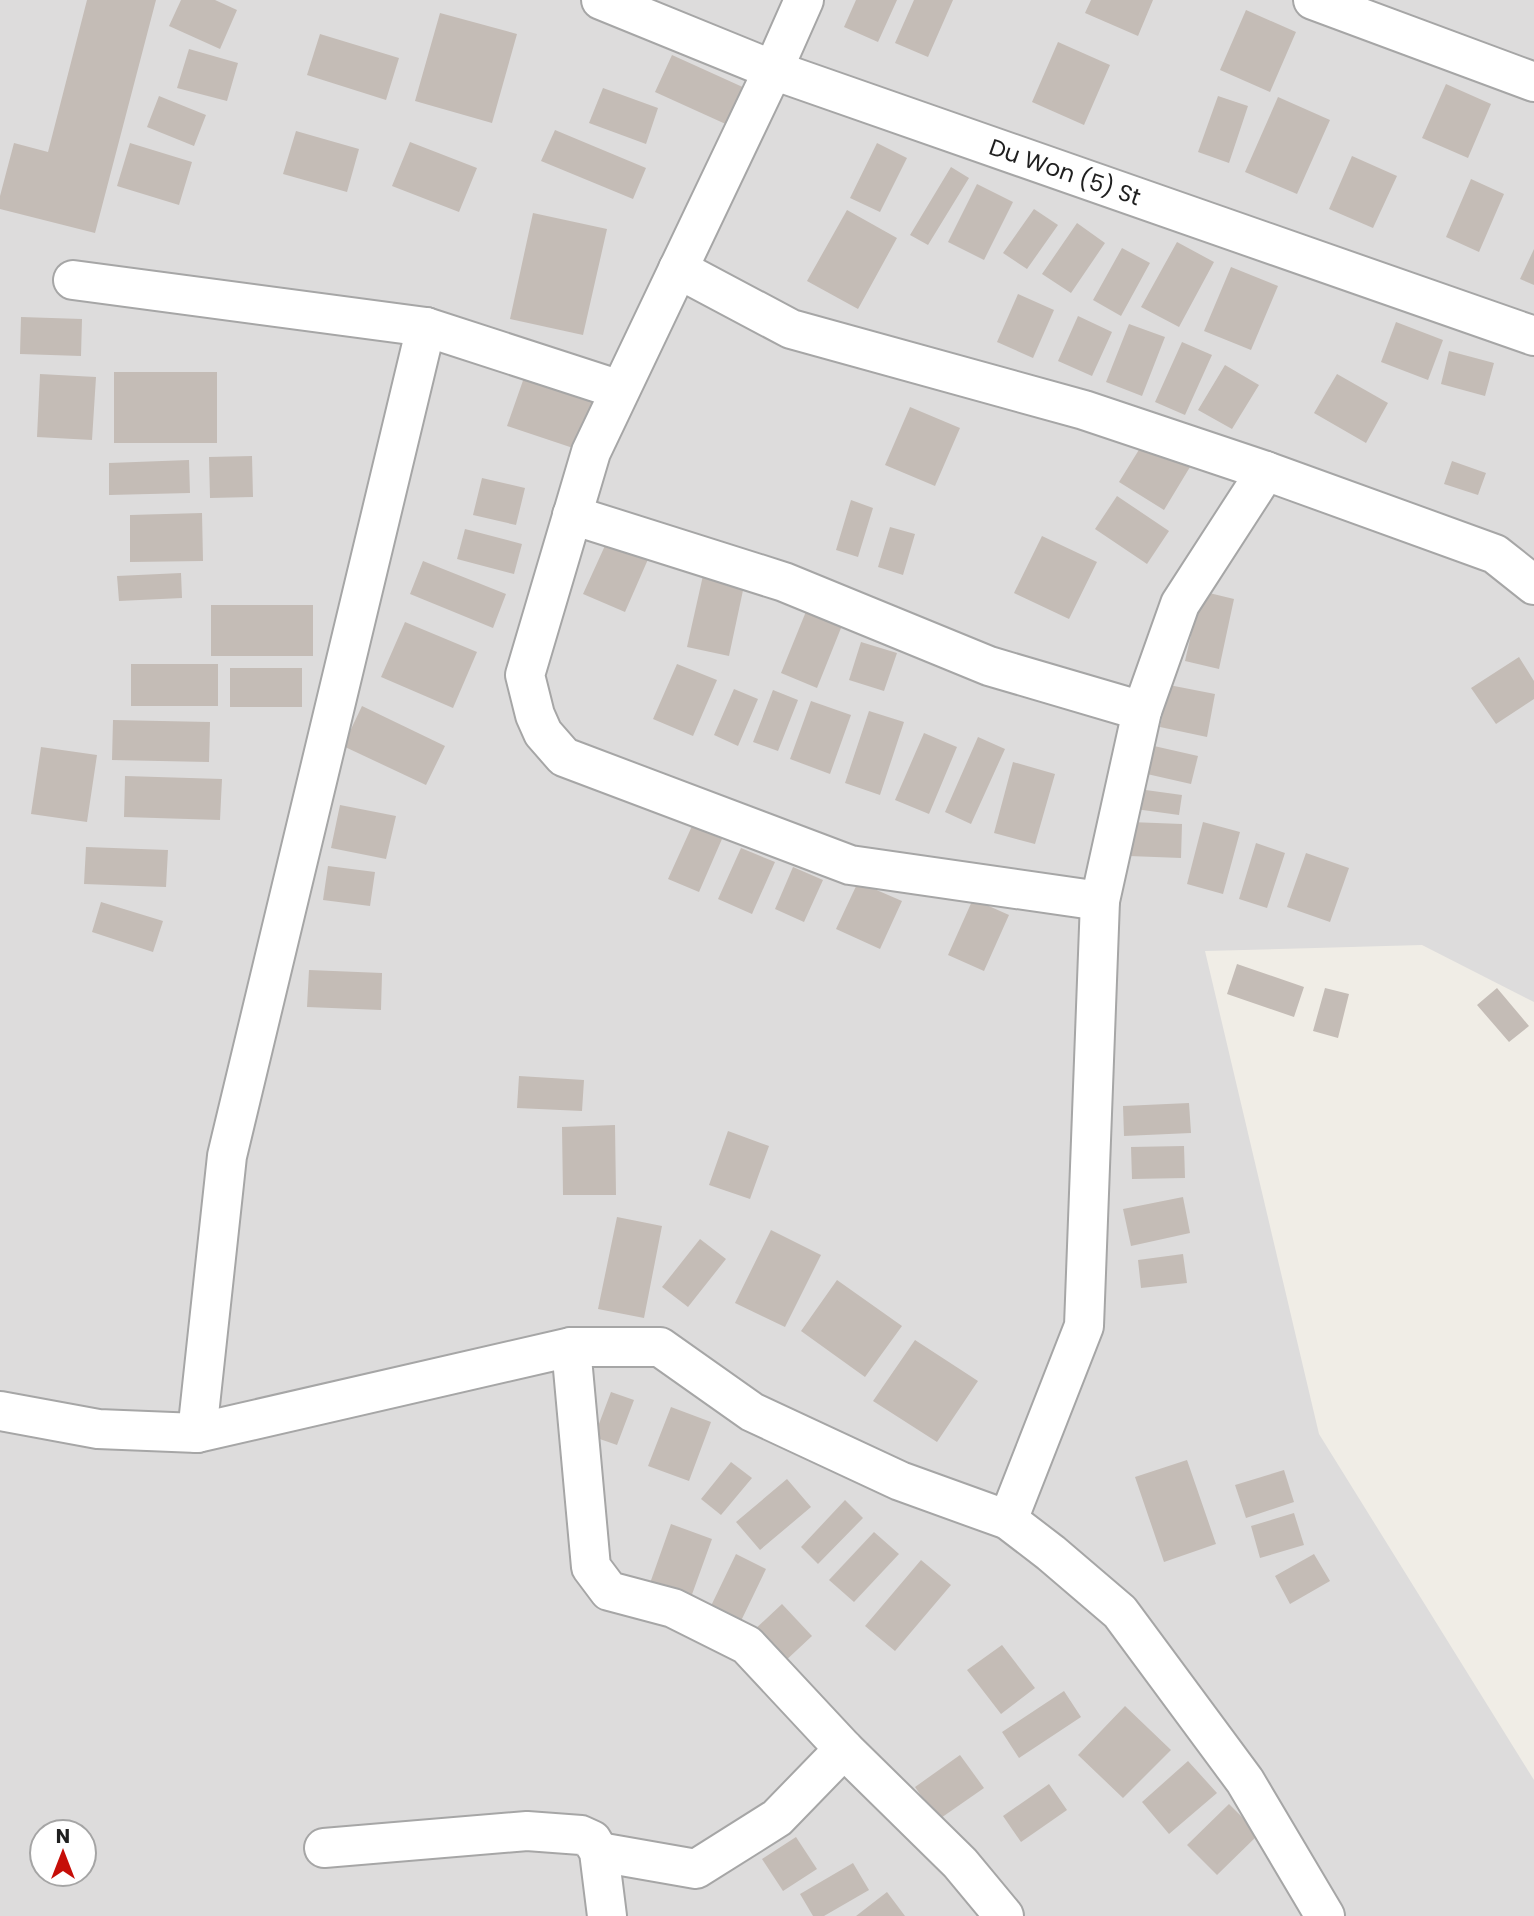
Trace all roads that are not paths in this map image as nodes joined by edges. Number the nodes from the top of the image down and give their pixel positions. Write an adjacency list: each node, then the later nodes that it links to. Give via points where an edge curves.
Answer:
1 (601, 0): 4 (street, Du Won (5) St)
2 (804, 0): 4 (street)
3 (1313, 0): 5 (street)
4 (773, 70): 6 (street); 9 (street, Du Won (5) St)
5 (1534, 82)
6 (678, 269): 10 (street); 11 (street, via 791,329 1084,410)
7 (73, 280): 8 (street)
8 (426, 327): 10 (street); 18 (street, via 227,1156)
9 (1534, 336)
10 (620, 390): 12 (street, via 591,452)
11 (1266, 471): 13 (street, via 1495,554); 14 (street, via 1180,604)
12 (572, 515): 14 (street, via 784,582 989,666); 15 (street, via 526,675 535,716 564,757 850,865)
13 (1534, 585)
14 (1142, 710): 15 (street)
15 (1100, 901): 19 (street, via 1084,1326)
16 (571, 1347): 18 (street); 19 (street, via 660,1347 752,1412 900,1481); 20 (street, via 591,1567 609,1591 673,1608 747,1644)
17 (0, 1411): 18 (street, via 98,1429)
18 (197, 1433)
19 (1008, 1520): 25 (street, via 1120,1612 1245,1781)
20 (844, 1749): 22 (street, via 777,1818 696,1870); 24 (street, via 960,1863)
21 (324, 1849): 22 (street, via 527,1830 581,1836 592,1840)
22 (599, 1852): 23 (street)
23 (607, 1916)
24 (1004, 1916)
25 (1325, 1916)

